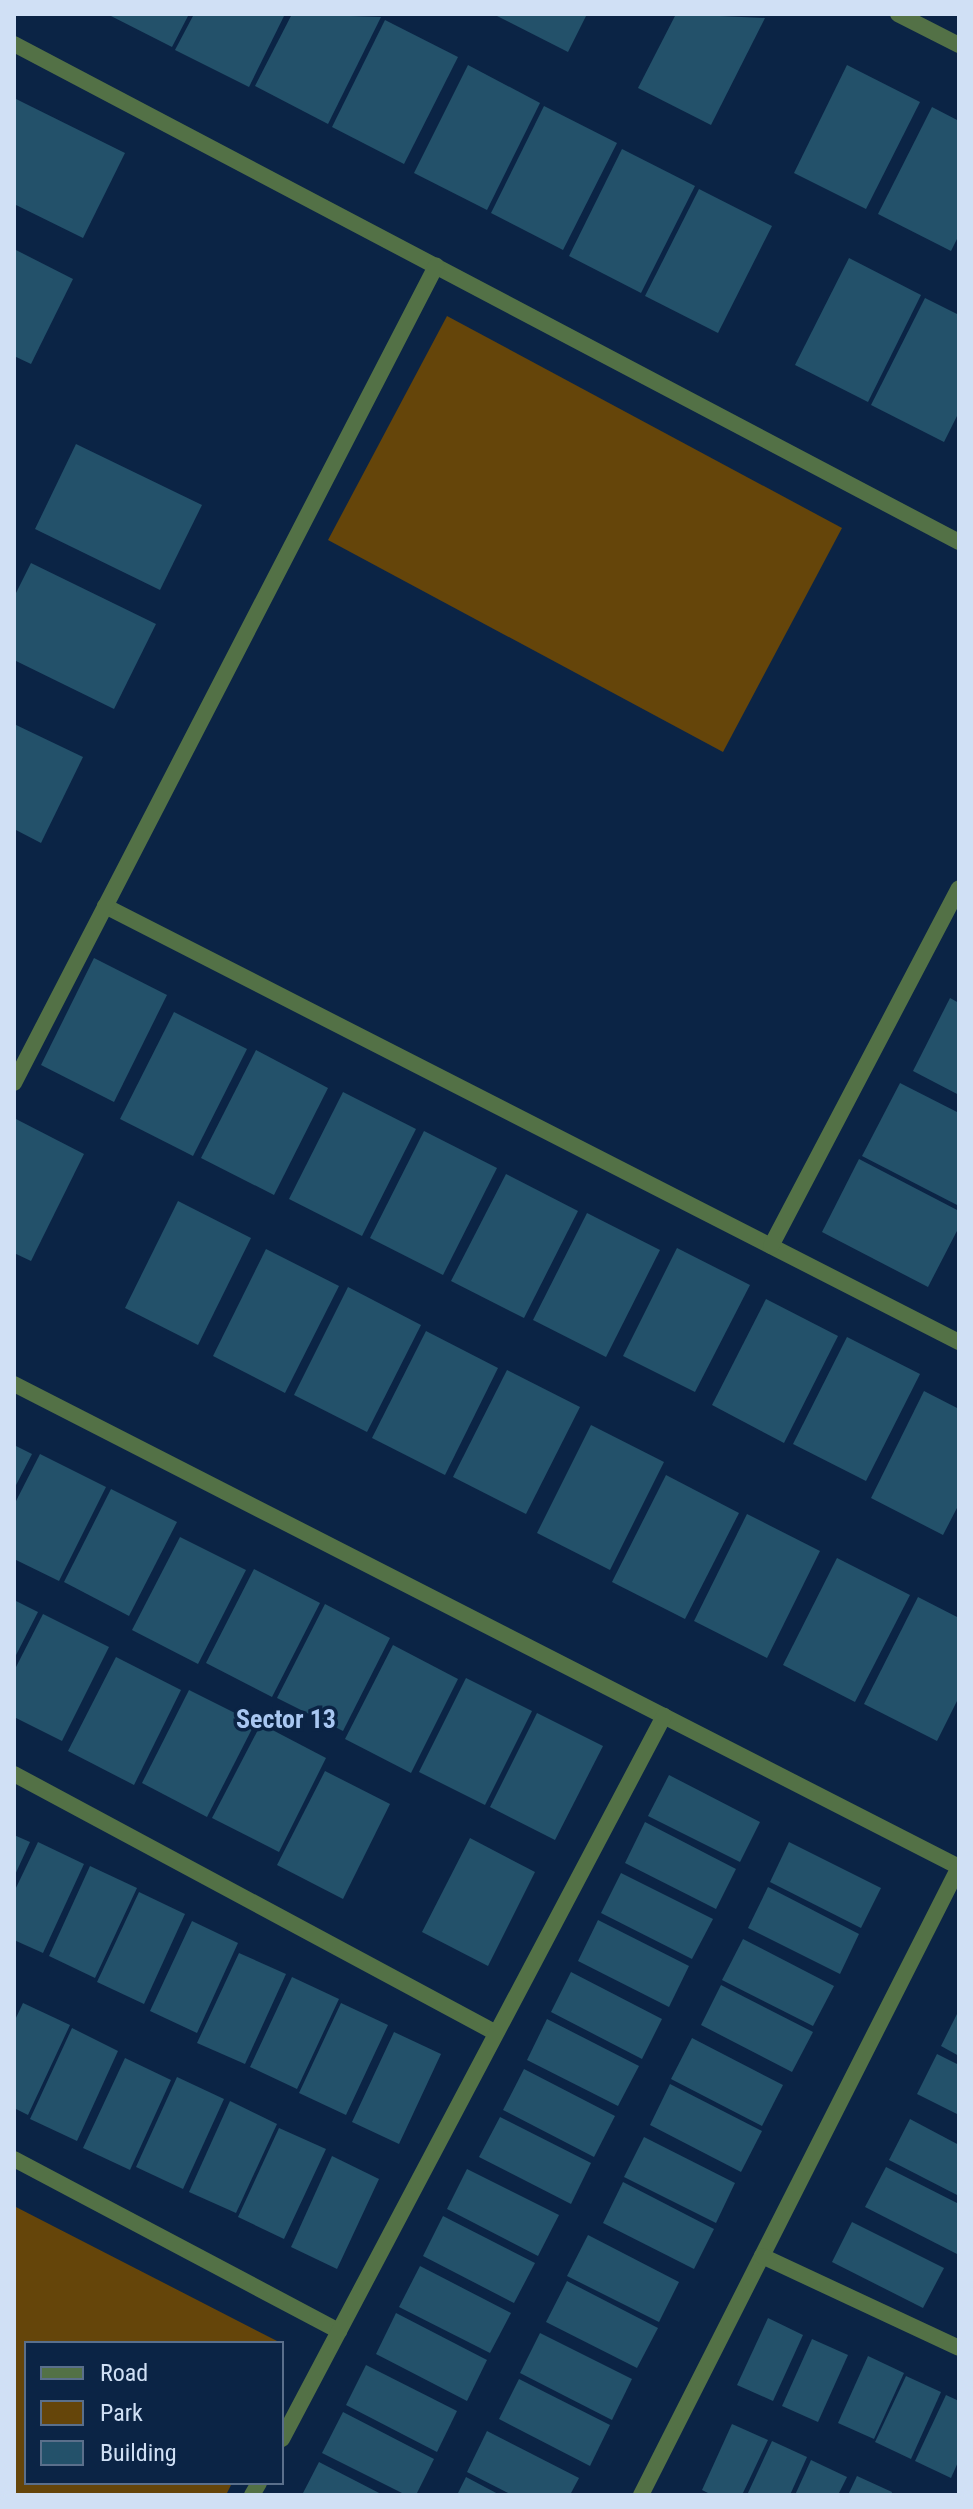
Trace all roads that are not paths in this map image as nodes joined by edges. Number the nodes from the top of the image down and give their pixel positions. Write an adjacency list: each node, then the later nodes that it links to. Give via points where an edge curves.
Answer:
1 (898, 14): 3 (street)
2 (14, 44): 4 (street)
3 (959, 45)
4 (436, 266): 5 (street); 7 (street)
5 (959, 542)
6 (959, 888): 9 (street)
7 (105, 906): 8 (street); 9 (street)
8 (14, 1083)
9 (771, 1246): 10 (street)
10 (959, 1342)
11 (14, 1384): 12 (street)
12 (664, 1716): 14 (street); 16 (street, via 959,1867)
13 (14, 1774): 14 (street)
14 (496, 2033): 17 (street)
15 (14, 2159): 17 (street)
16 (762, 2256): 18 (street); 20 (street)
17 (339, 2331): 19 (street)
18 (959, 2348)
19 (284, 2435)
20 (641, 2495)

